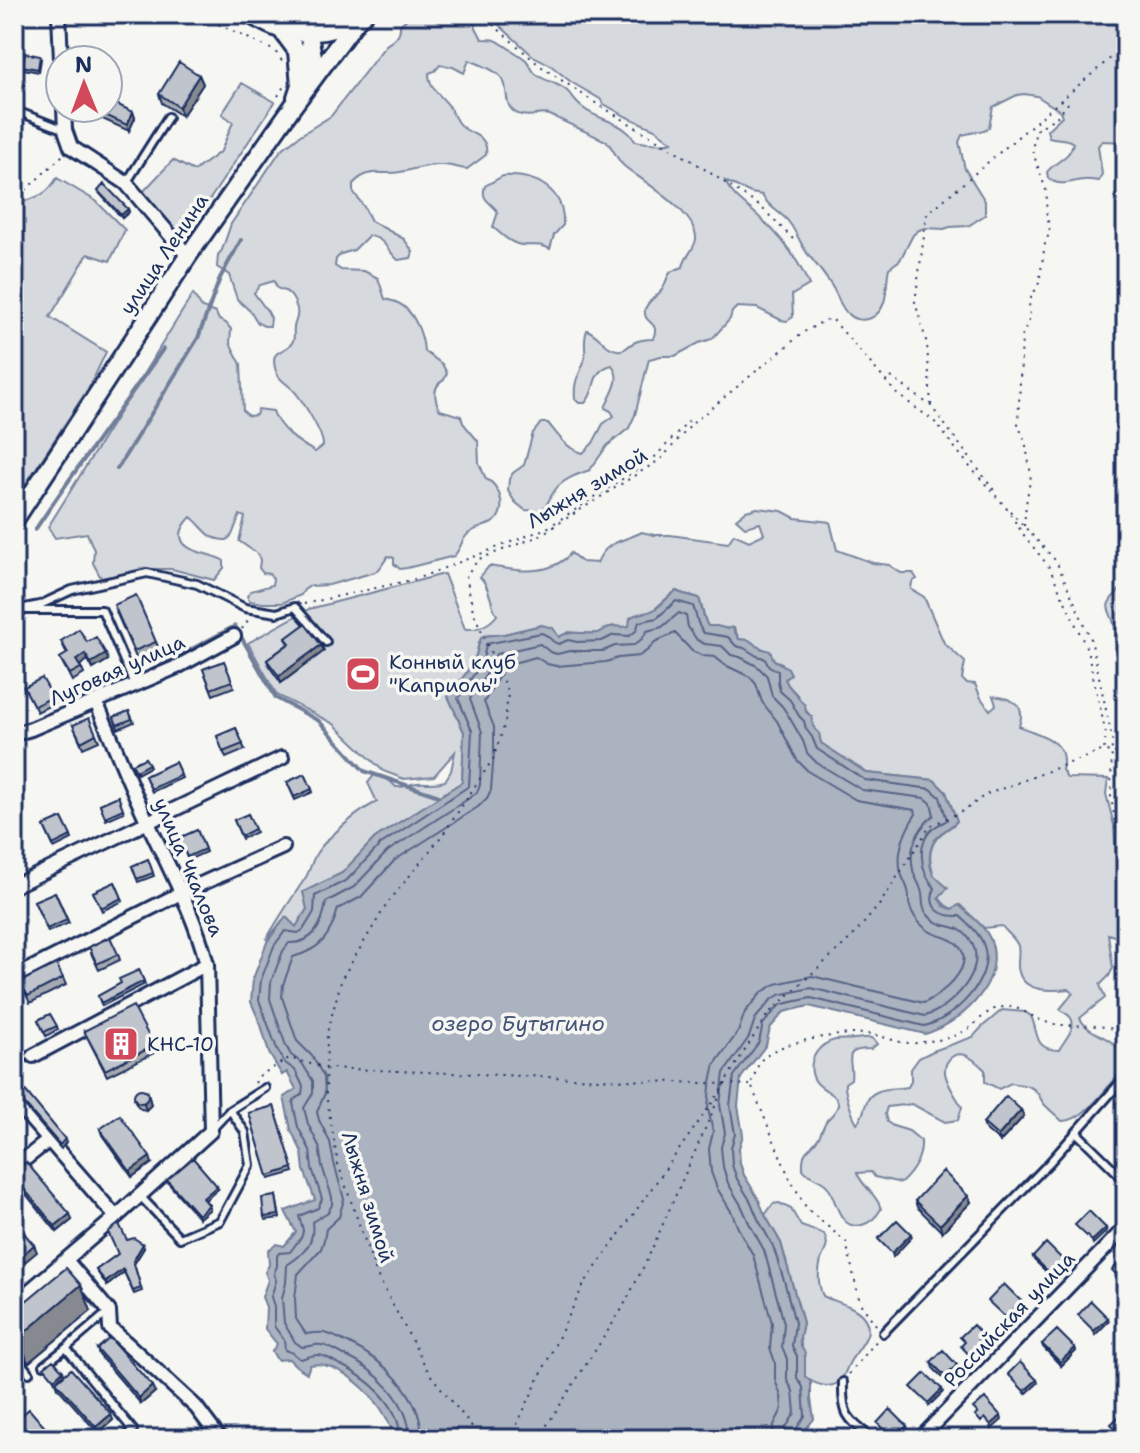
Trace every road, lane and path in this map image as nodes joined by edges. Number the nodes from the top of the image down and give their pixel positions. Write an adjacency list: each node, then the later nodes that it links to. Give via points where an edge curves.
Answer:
1 (59, 14): 8 (street)
2 (197, 14): 10 (path, via 275,51)
3 (251, 14): 6 (main road)
4 (481, 14): 23 (path, via 539,65 761,207)
5 (361, 15): 7 (main road, via 349,24); 11 (street, улица Ленина)
6 (286, 21): 7 (main road); 15 (street, via 297,51 300,85)
7 (308, 31): 11 (street)
8 (60, 44)
9 (1126, 45): 26 (path, via 927,214 915,302 927,344)
10 (284, 62)
11 (313, 79): 15 (street, улица Ленина)
12 (286, 81): 13 (path)
13 (278, 96)
14 (1069, 102): 30 (path, via 1036,130 1032,150 1047,193 1050,231 1022,337 1018,425 1031,475)
15 (293, 106): 24 (street, улица Ленина)
16 (14, 110): 19 (lane)
17 (168, 117): 21 (lane)
18 (65, 124): 19 (street)
19 (65, 130): 20 (street)
20 (71, 147): 21 (street); 22 (path)
21 (126, 183): 24 (street)
22 (14, 201)
23 (794, 240)
24 (188, 256): 29 (street, улица Ленина)
25 (891, 377): 26 (path)
26 (931, 406): 28 (path)
27 (689, 421): 31 (path, via 653,459 547,528 416,579)
28 (1005, 506): 30 (path); 38 (path, Лыжня зимой, via 1049,567 1087,649 1106,734); 51 (path, Лыжня зимой, via 934,421 897,394 833,320 825,320 693,423 661,459 537,537 479,559 466,575 473,611 508,693 505,723 493,759 444,833 387,904 342,978 327,1033)
29 (14, 521)
30 (1024, 527): 40 (path, via 1056,561 1091,639)
31 (295, 607): 32 (lane, via 277,613 245,608 197,584 147,573); 34 (lane)
32 (14, 610): 35 (lane, via 102,610)
33 (234, 636): 35 (street, Луговая улица)
34 (326, 642)
35 (134, 685): 36 (street, Луговая улица)
36 (96, 702): 37 (street, Луговая улица); 42 (street, улица Чкалова)
37 (14, 734)
38 (1104, 750): 40 (path); 53 (path, via 985,795 930,826 853,936 768,1014)
39 (1126, 752): 40 (path)
40 (1112, 753): 46 (path, via 1111,797 1121,856)
41 (282, 758): 42 (street)
42 (148, 824): 44 (street); 45 (street, улица Чкалова)
43 (283, 847): 45 (street)
44 (14, 886)
45 (181, 893): 47 (street, улица Чкалова); 48 (street)
46 (1126, 950)
47 (207, 964): 50 (street); 59 (street, улица Чкалова)
48 (16, 971)
49 (1126, 1034): 54 (path, via 1089,1024 1041,1021 1017,1007 998,1008 948,1039 910,1043 867,1034 790,1043 763,1058)
50 (33, 1056)
51 (326, 1068): 53 (path); 56 (path, via 289,1058 259,1076); 81 (path, Лыжня зимой, via 338,1164 377,1275 429,1373)
52 (1126, 1076): 60 (lane)
53 (725, 1084): 54 (path); 82 (path, via 584,1284); 83 (path, via 622,1309)
54 (751, 1085): 72 (path, via 807,1209 846,1242 860,1303)
55 (265, 1088): 56 (lane)
56 (247, 1099): 58 (lane)
57 (14, 1100): 61 (street)
58 (230, 1110): 59 (lane); 64 (lane, via 245,1132 250,1165 220,1221 180,1238)
59 (211, 1131): 64 (street)
60 (1077, 1133): 63 (lane); 72 (lane)
61 (49, 1140): 62 (street); 65 (street)
62 (14, 1168)
63 (1126, 1181)
64 (140, 1196): 65 (street)
65 (116, 1217): 67 (street)
66 (1126, 1227): 86 (street, Российская улица)
67 (66, 1260): 68 (street); 71 (street, via 72,1276)
68 (30, 1290): 69 (lane); 70 (street)
69 (40, 1303)
70 (14, 1304)
71 (109, 1311): 73 (lane); 80 (street, via 110,1328 196,1407)
72 (883, 1333): 77 (path)
73 (66, 1348): 75 (lane); 79 (lane, via 133,1430)
74 (14, 1354): 76 (lane)
75 (44, 1365)
76 (29, 1373)
77 (843, 1382): 78 (lane, via 842,1406)
78 (850, 1421): 84 (path); 85 (lane)
79 (124, 1439)
80 (220, 1439)
81 (482, 1439)
82 (510, 1439)
83 (538, 1439)
84 (837, 1439)
85 (873, 1439)
86 (920, 1439)

